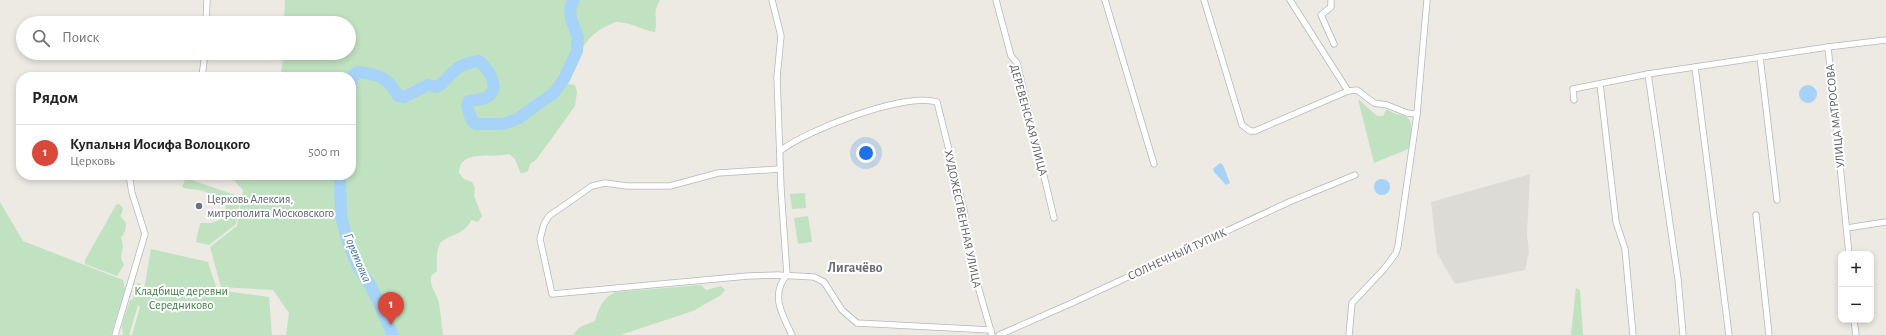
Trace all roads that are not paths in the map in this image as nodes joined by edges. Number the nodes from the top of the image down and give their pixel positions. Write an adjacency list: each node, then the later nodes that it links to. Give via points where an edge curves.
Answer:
1 (207, 0): 9 (street)
2 (772, 0): 22 (street, via 781,36 777,77)
3 (996, 0): 29 (street, ДЕРЕВЕНСКАЯ УЛИЦА, via 1011,56 1017,63)
4 (1105, 0): 23 (street)
5 (1204, 0): 19 (street, via 1242,125 1247,129 1255,131)
6 (1290, 0): 19 (street)
7 (1331, 0): 11 (street, via 1331,7 1321,15)
8 (1427, 0): 21 (street)
9 (206, 16)
10 (1886, 40): 12 (street)
11 (1334, 44)
12 (1828, 47): 13 (street, УЛИЦА МАТРОСОВА); 31 (street, УЛИЦА МАТРОСОВА)
13 (1760, 57): 15 (street, УЛИЦА МАТРОСОВА); 27 (street)
14 (204, 60): 16 (street)
15 (1695, 67): 17 (street, УЛИЦА МАТРОСОВА); 42 (street)
16 (203, 72)
17 (1648, 74): 18 (street, УЛИЦА МАТРОСОВА); 41 (street, via 1678,279)
18 (1600, 84): 20 (street, УЛИЦА МАТРОСОВА, via 1573,89); 40 (street, via 1616,222 1625,249)
19 (1348, 91): 21 (street, via 1357,90 1374,103)
20 (1574, 100)
21 (1417, 114): 39 (street, via 1396,253 1384,270 1352,303)
22 (780, 151): 24 (street); 35 (street, ХУДОЖЕСТВЕННАЯ УЛИЦА, via 798,139 833,124 896,103 927,99 937,102 964,210 971,262)
23 (1154, 164)
24 (780, 169): 33 (street); 33 (street, via 718,173 670,186 600,183 580,193 549,216 540,239 552,294 748,276)
25 (1356, 175): 38 (street, СОЛНЕЧНЫЙ ТУПИК, via 1289,202)
26 (130, 180): 36 (street, via 145,234)
27 (1777, 200)
28 (1756, 215): 43 (street)
29 (1054, 218)
30 (1886, 222): 31 (street)
31 (1846, 228): 32 (street, УЛИЦА МАТРОСОВА)
32 (1849, 251)
33 (787, 275): 35 (street, via 814,277 824,282 842,310 857,323); 37 (street, via 780,284 778,296)
34 (1854, 323): 44 (street)
35 (991, 332)
36 (115, 335)
37 (792, 335)
38 (999, 335)
39 (1349, 335)
40 (1634, 335)
41 (1683, 335)
42 (1729, 335)
43 (1769, 335)
44 (1856, 335)

